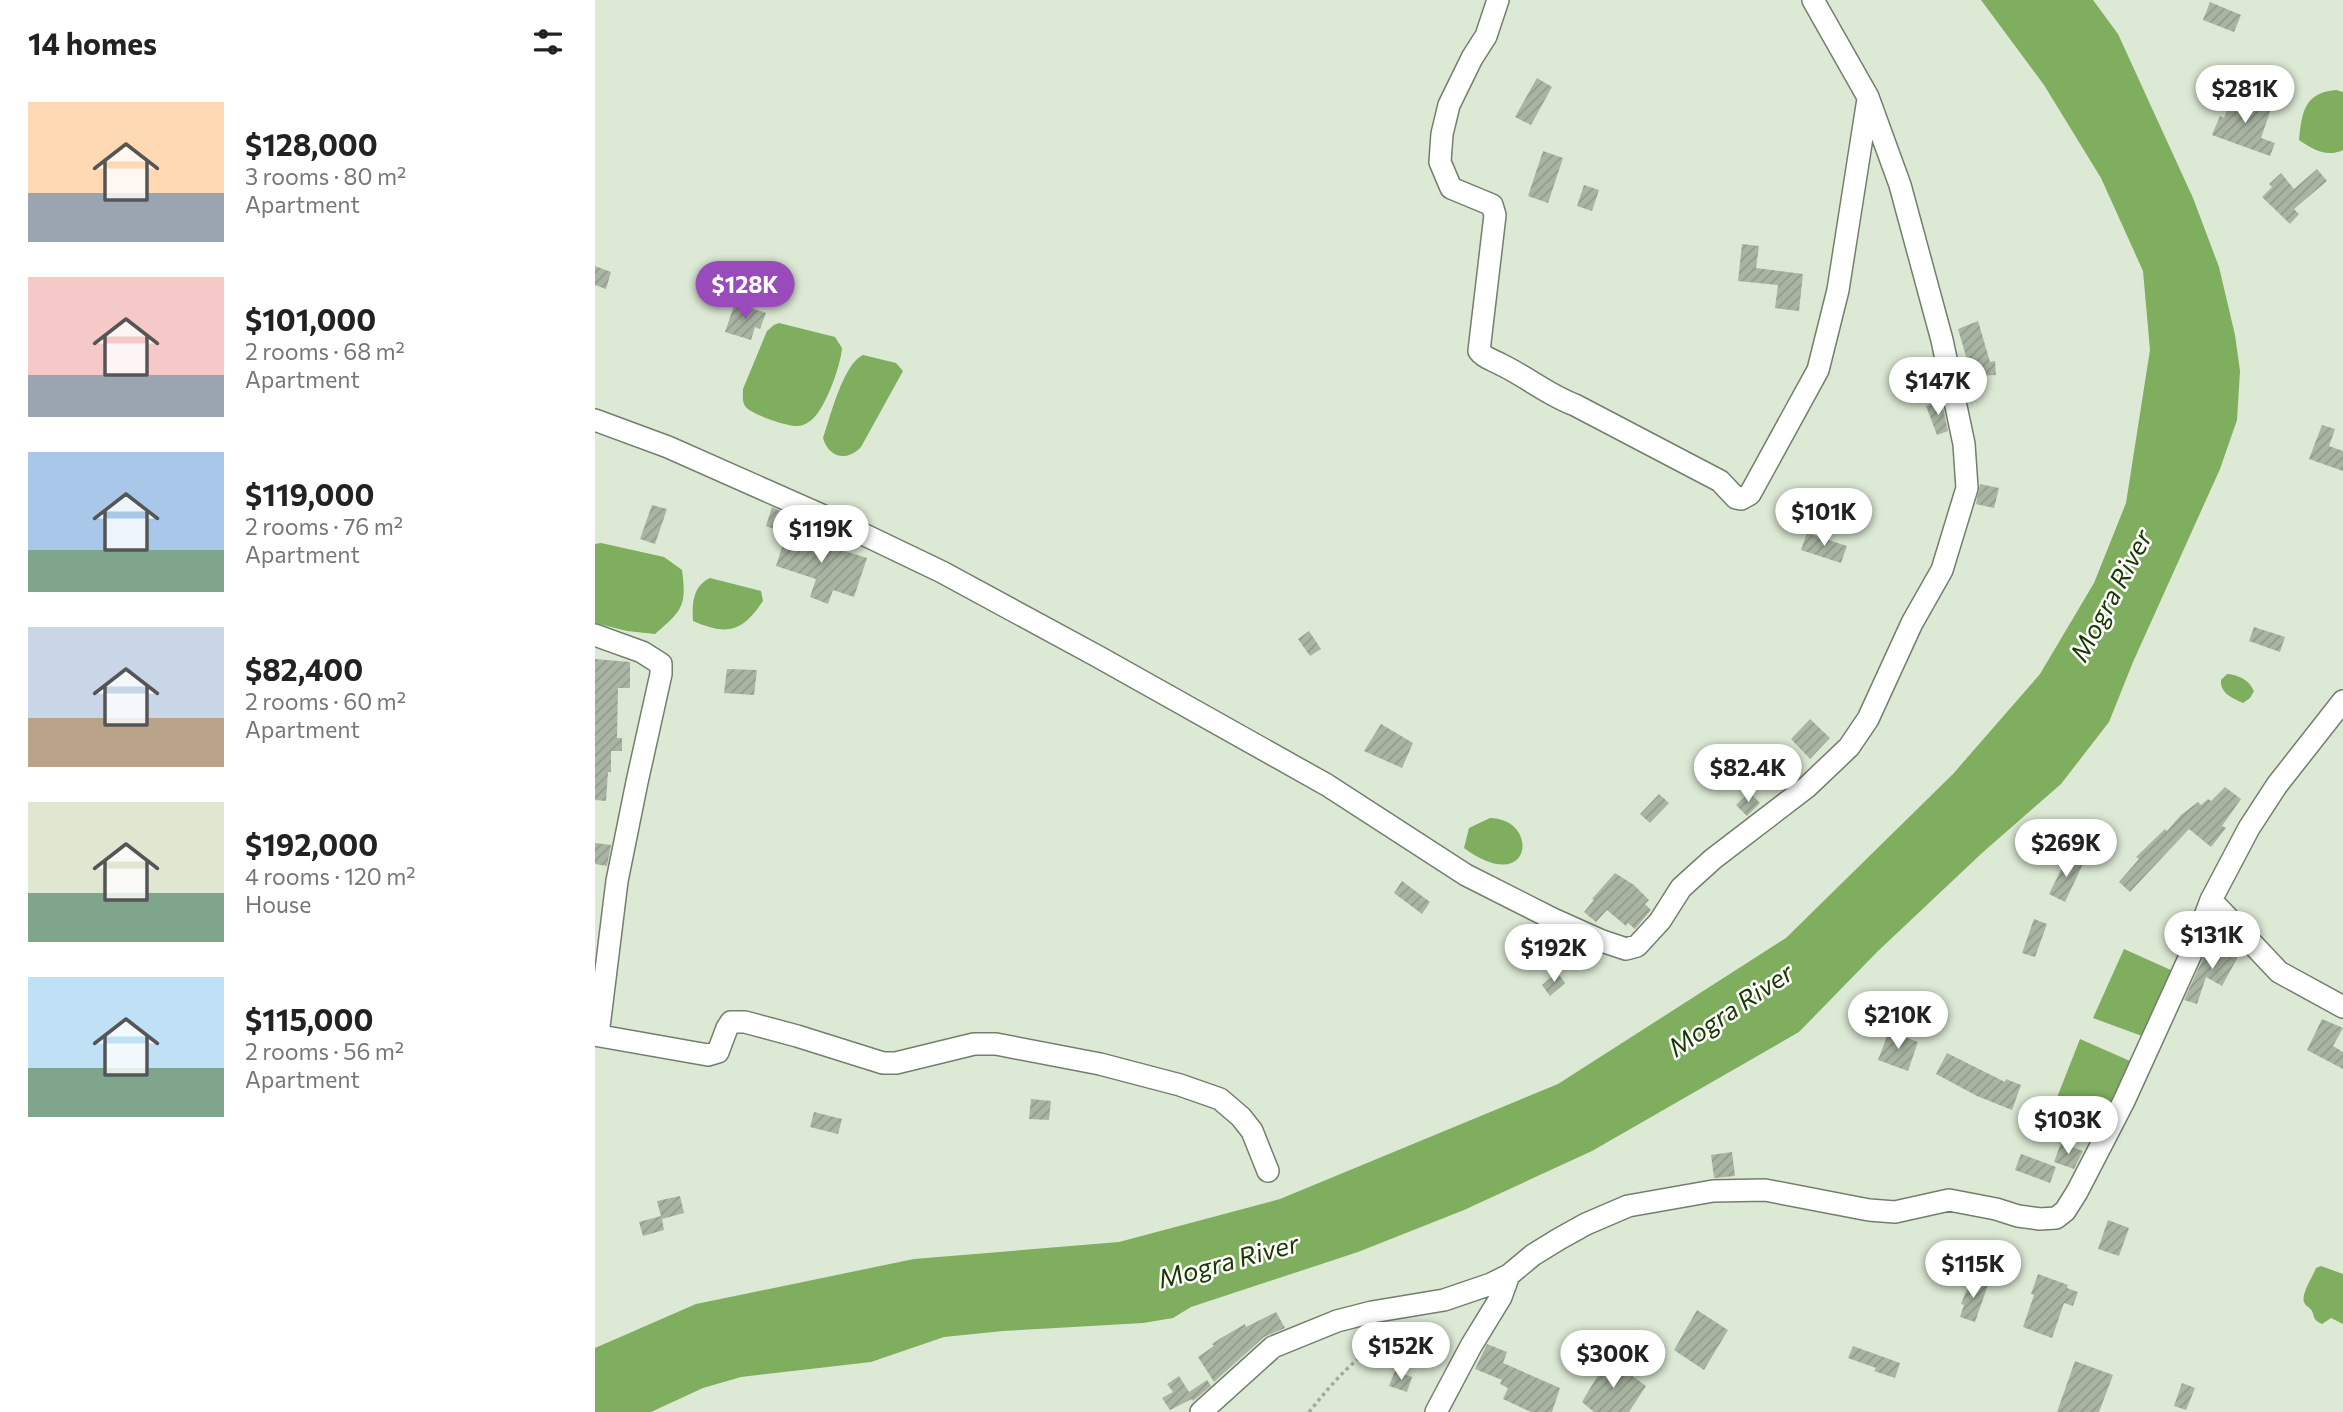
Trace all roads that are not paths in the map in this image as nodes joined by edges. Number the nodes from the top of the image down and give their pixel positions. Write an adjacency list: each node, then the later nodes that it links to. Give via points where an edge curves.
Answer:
1 (1499, 0): 3 (street, via 1486,36 1449,105 1440,162 1451,188 1492,205 1495,215 1479,351 1559,399 1720,481 1736,498 1750,494 1818,370 1838,290)
2 (1813, 0): 3 (street)
3 (1868, 97): 4 (street, via 1900,185 1942,340 1964,444 1967,488 1960,513 1942,570 1868,719 1849,747 1807,787 1692,878 1645,940 1626,949 1466,875 1327,785 942,572 668,447)
4 (595, 420)
5 (595, 635): 9 (street, via 661,664 617,881)
6 (2343, 701): 7 (street, via 2277,785)
7 (2211, 900): 8 (street, via 2279,972); 11 (street, via 2124,1101 2077,1192 2056,1218 2018,1216 1949,1200 1895,1212 1765,1190 1713,1191 1628,1206 1559,1239)
8 (2343, 1007)
9 (597, 1035): 10 (street, via 708,1055 718,1052 731,1022 745,1022 883,1063 987,1044 1100,1064 1220,1098 1252,1131)
10 (1268, 1171)
11 (1509, 1275): 12 (street, via 1444,1300 1337,1321 1273,1347); 13 (street)
12 (1201, 1412)
13 (1436, 1412)

